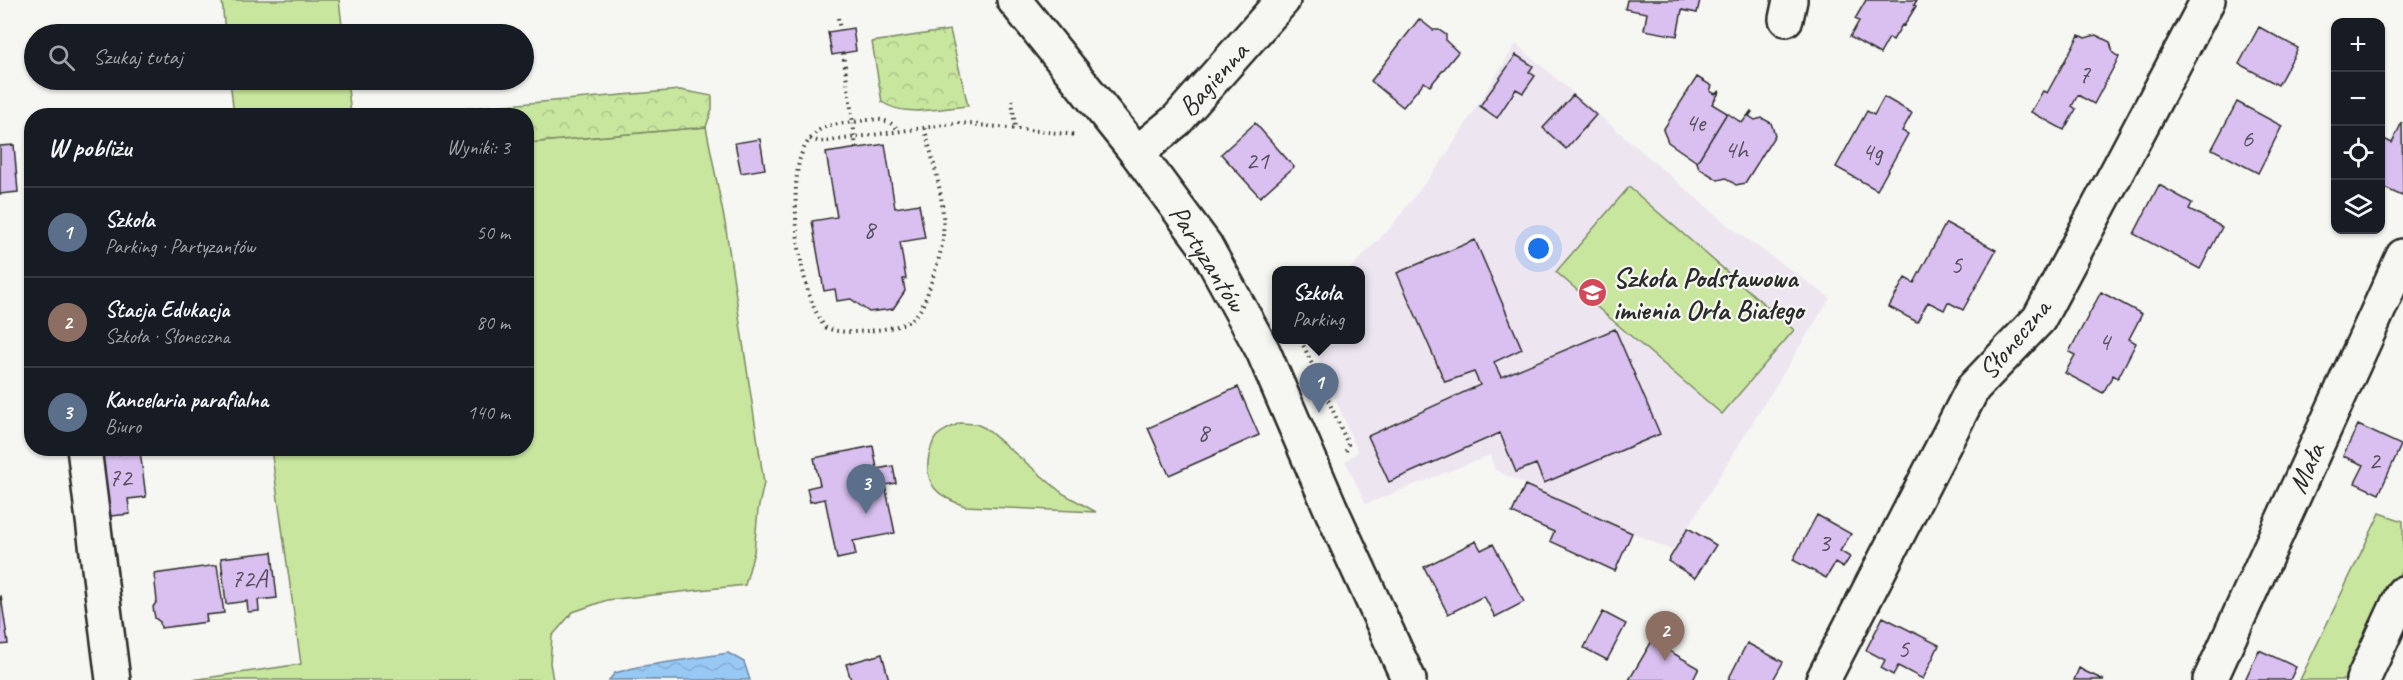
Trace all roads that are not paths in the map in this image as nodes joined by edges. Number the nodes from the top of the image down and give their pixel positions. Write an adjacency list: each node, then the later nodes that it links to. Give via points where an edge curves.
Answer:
1 (1014, 0): 4 (street, Partyzantów)
2 (1283, 0): 4 (street, Bagienna, via 1177,120)
3 (2208, 0): 10 (street, Słoneczna, via 2039,319 1973,388)
4 (1137, 153): 9 (street, Partyzantów, via 1205,245 1263,351)
5 (2403, 256): 11 (street, Mała)
6 (85, 456): 8 (street)
7 (2403, 593): 12 (street)
8 (113, 680)
9 (1409, 680)
10 (1823, 680)
11 (2210, 680)
12 (2363, 680)

